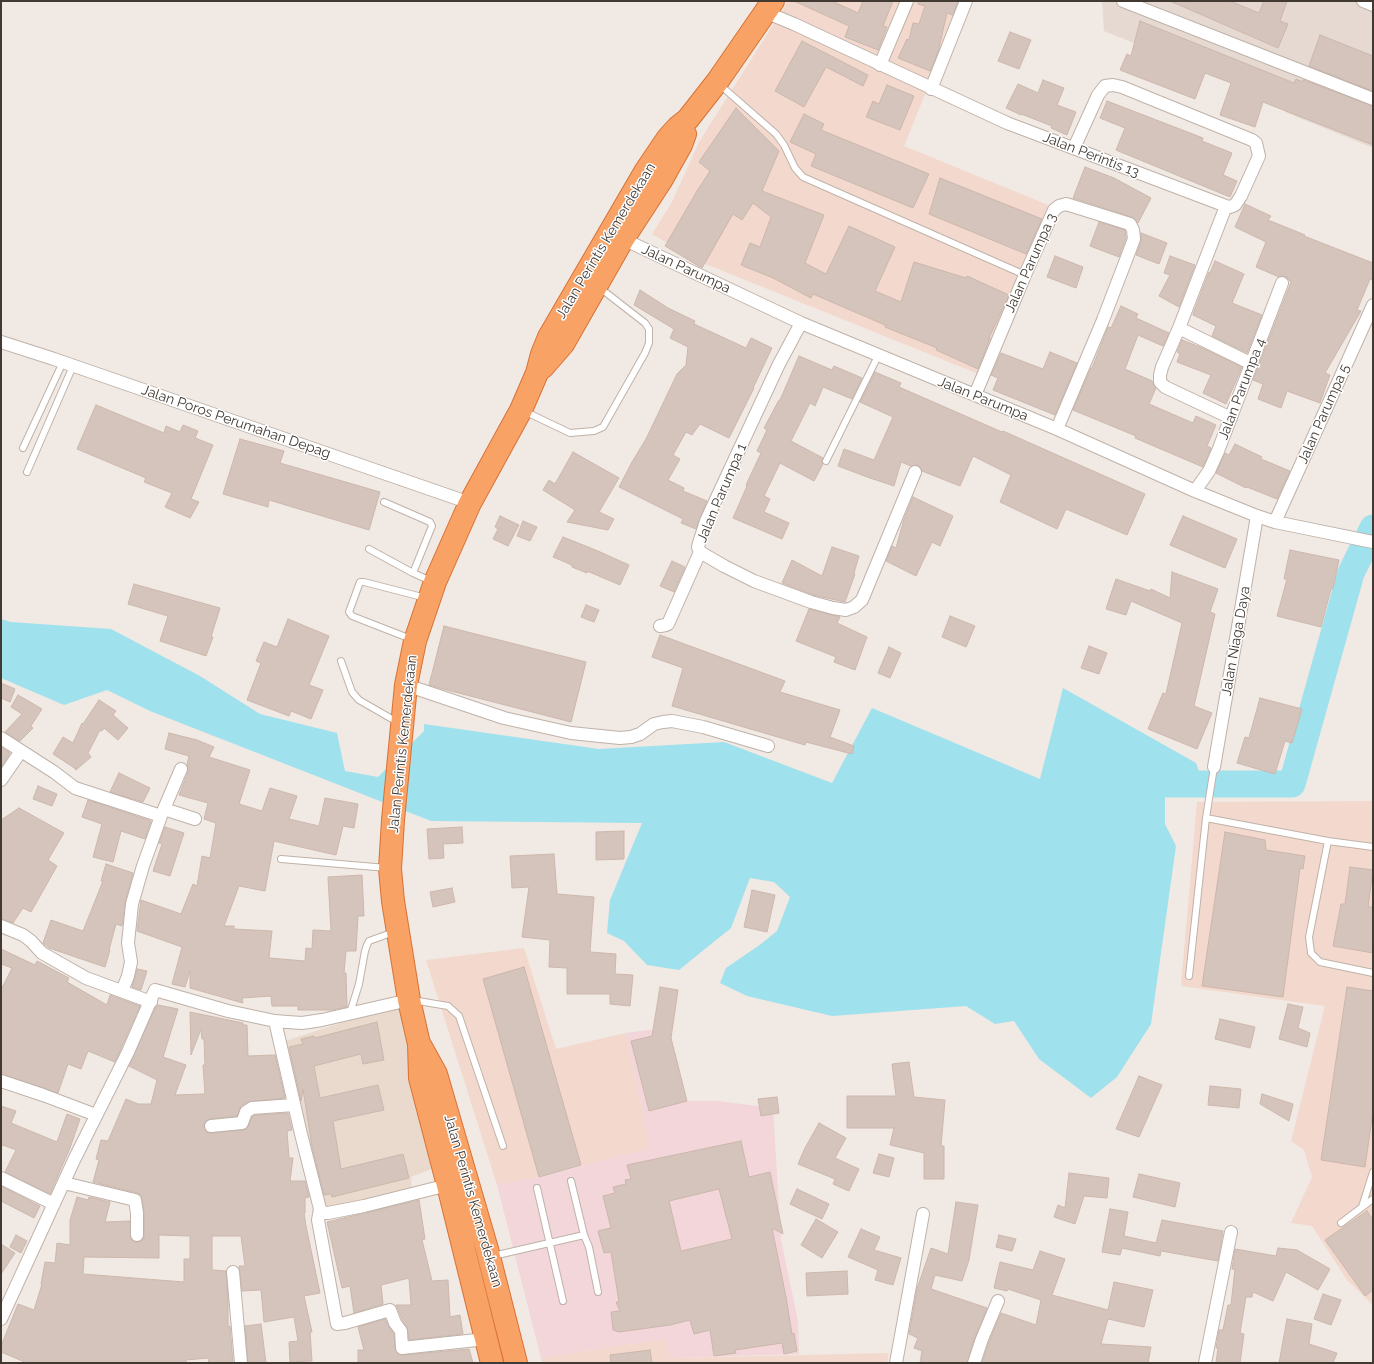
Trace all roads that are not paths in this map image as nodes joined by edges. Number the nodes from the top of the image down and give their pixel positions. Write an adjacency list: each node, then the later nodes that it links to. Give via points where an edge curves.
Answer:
1 (907, 1): 7 (street)
2 (966, 1): 9 (street)
3 (1123, 1): 10 (street)
4 (1363, 1): 5 (street)
5 (1373, 5)
6 (769, 7): 7 (street, Jalan Perintis 13, via 794,24); 8 (highway, Jalan Perintis Kemerdekaan)
7 (880, 65): 9 (street, Jalan Perintis 13)
8 (717, 82): 11 (highway, Jalan Perintis Kemerdekaan); 15 (lane, via 776,134 803,177)
9 (931, 89): 12 (street, Jalan Perintis 13, via 1007,123)
10 (1373, 99)
11 (688, 119): 14 (highway, Jalan Perintis Kemerdekaan, via 681,145); 25 (highway, Jalan Perintis Kemerdekaan, via 668,138 645,172 549,337)
12 (1074, 148): 13 (street, Jalan Perintis 13); 13 (street, via 1098,95 1105,86 1122,87 1256,143 1259,156 1241,196 1235,205)
13 (1226, 206): 20 (street)
14 (623, 239): 17 (highway, Jalan Perintis Kemerdekaan); 19 (street, Jalan Parumpa)
15 (1025, 275): 26 (street, Jalan Parumpa 3); 29 (street, Jalan Parumpa 3, via 1054,210 1062,204 1130,224 1133,230 1134,238 1103,320)
16 (1282, 283): 24 (street, Jalan Parumpa 4)
17 (597, 286): 25 (highway, Jalan Perintis Kemerdekaan, via 563,344); 27 (lane, via 645,323 649,329 646,352 603,427 594,431 570,433)
18 (1373, 305): 38 (street, Jalan Parumpa 5)
19 (801, 323): 22 (street, Jalan Parumpa); 41 (street, Jalan Parumpa 1, via 778,364 706,521 698,543)
20 (1179, 328): 24 (street); 28 (street, via 1162,367 1160,382 1165,387)
21 (1, 342): 23 (street, Jalan Poros Perumahan Depag)
22 (878, 356): 26 (street, Jalan Parumpa); 31 (lane)
23 (68, 364): 30 (lane); 32 (lane); 36 (street, Jalan Poros Perumahan Depag)
24 (1252, 364): 28 (street, Jalan Parumpa 4)
25 (538, 372): 27 (highway, Jalan Perintis Kemerdekaan)
26 (975, 395): 29 (street, Jalan Parumpa)
27 (521, 410): 36 (highway, Jalan Perintis Kemerdekaan)
28 (1231, 418): 34 (street, Jalan Parumpa 4, via 1209,471)
29 (1057, 429): 34 (street, Jalan Parumpa)
30 (23, 448)
31 (826, 461)
32 (27, 472)
33 (915, 472): 41 (street, Jalan Parumpa 1, via 862,600 846,610 811,602 754,581)
34 (1195, 491): 37 (street, Jalan Parumpa)
35 (384, 502): 42 (lane, via 430,522 432,526)
36 (470, 503): 43 (highway, Jalan Perintis Kemerdekaan)
37 (1257, 516): 38 (street, Jalan Parumpa); 52 (street, Jalan Niaga Daya)
38 (1275, 522): 39 (street, Jalan Parumpa)
39 (1372, 542)
40 (370, 549): 42 (lane)
41 (700, 552): 44 (street, via 668,624)
42 (413, 573): 43 (lane)
43 (432, 590): 45 (highway, Jalan Perintis Kemerdekaan); 45 (lane, via 360,582 349,612 352,616)
44 (660, 626)
45 (414, 641): 47 (highway, Jalan Perintis Kemerdekaan)
46 (341, 661): 48 (lane, via 352,692 359,700)
47 (406, 685): 48 (highway, Jalan Perintis Kemerdekaan); 50 (street, via 504,718 571,733 631,737 654,724 672,721 703,727)
48 (402, 727): 61 (highway, Jalan Perintis Kemerdekaan)
49 (1, 738): 51 (street)
50 (768, 746)
51 (21, 751): 54 (street); 55 (street, via 75,788)
52 (1214, 767): 56 (lane)
53 (181, 769): 55 (street)
54 (1, 780)
55 (163, 813): 57 (street); 66 (street, via 132,904 128,943 132,962)
56 (1206, 818): 58 (lane); 65 (lane)
57 (195, 819)
58 (1328, 841): 59 (lane); 64 (lane, via 1309,937 1311,953 1320,962)
59 (1373, 847)
60 (281, 859): 61 (lane)
61 (390, 869): 63 (highway, Jalan Perintis Kemerdekaan)
62 (1, 926): 66 (street, via 23,935 42,953 86,978)
63 (397, 931): 67 (highway, Jalan Perintis Kemerdekaan); 69 (lane, via 369,941)
64 (1373, 973)
65 (1189, 976)
66 (122, 991): 68 (street)
67 (409, 1000): 69 (street); 71 (highway, Jalan Perintis Kemerdekaan); 76 (lane, via 448,1006 459,1016)
68 (151, 1002): 70 (street, via 155,990 228,1011); 74 (street)
69 (350, 1014): 70 (street, via 302,1023)
70 (275, 1021): 73 (street)
71 (419, 1044): 81 (highway, Jalan Perintis Kemerdekaan, via 420,1078); 93 (highway, Jalan Perintis Kemerdekaan, via 436,1074)
72 (1, 1081): 74 (street)
73 (294, 1105): 75 (street, via 252,1108 246,1112 242,1123); 86 (street)
74 (96, 1115): 80 (street)
75 (211, 1126)
76 (503, 1146)
77 (1373, 1172): 85 (lane)
78 (1, 1178): 84 (street)
79 (571, 1182): 90 (lane)
80 (64, 1183): 84 (street); 91 (street, via 135,1200)
81 (448, 1185): 86 (street, via 335,1212 328,1213); 94 (highway, Jalan Perintis Kemerdekaan)
82 (537, 1188): 92 (lane)
83 (1373, 1199): 85 (lane)
84 (54, 1204): 99 (street)
85 (1362, 1207): 88 (lane)
86 (320, 1209): 100 (street, via 318,1220 337,1324 390,1310 401,1331 402,1348)
87 (923, 1214): 104 (street)
88 (1341, 1223)
89 (1231, 1232): 106 (street)
90 (584, 1234): 92 (lane); 96 (lane)
91 (137, 1235)
92 (550, 1243): 93 (lane); 97 (lane)
93 (489, 1253): 94 (highway); 103 (highway, Jalan Perintis Kemerdekaan)
94 (466, 1256): 100 (highway, Jalan Perintis Kemerdekaan)
95 (233, 1272): 101 (street)
96 (598, 1292)
97 (563, 1301)
98 (998, 1301): 105 (street)
99 (1, 1319)
100 (486, 1339): 102 (highway, Jalan Perintis Kemerdekaan)
101 (241, 1363)
102 (492, 1363)
103 (516, 1363)
104 (896, 1363)
105 (974, 1363)
106 (1205, 1363)

